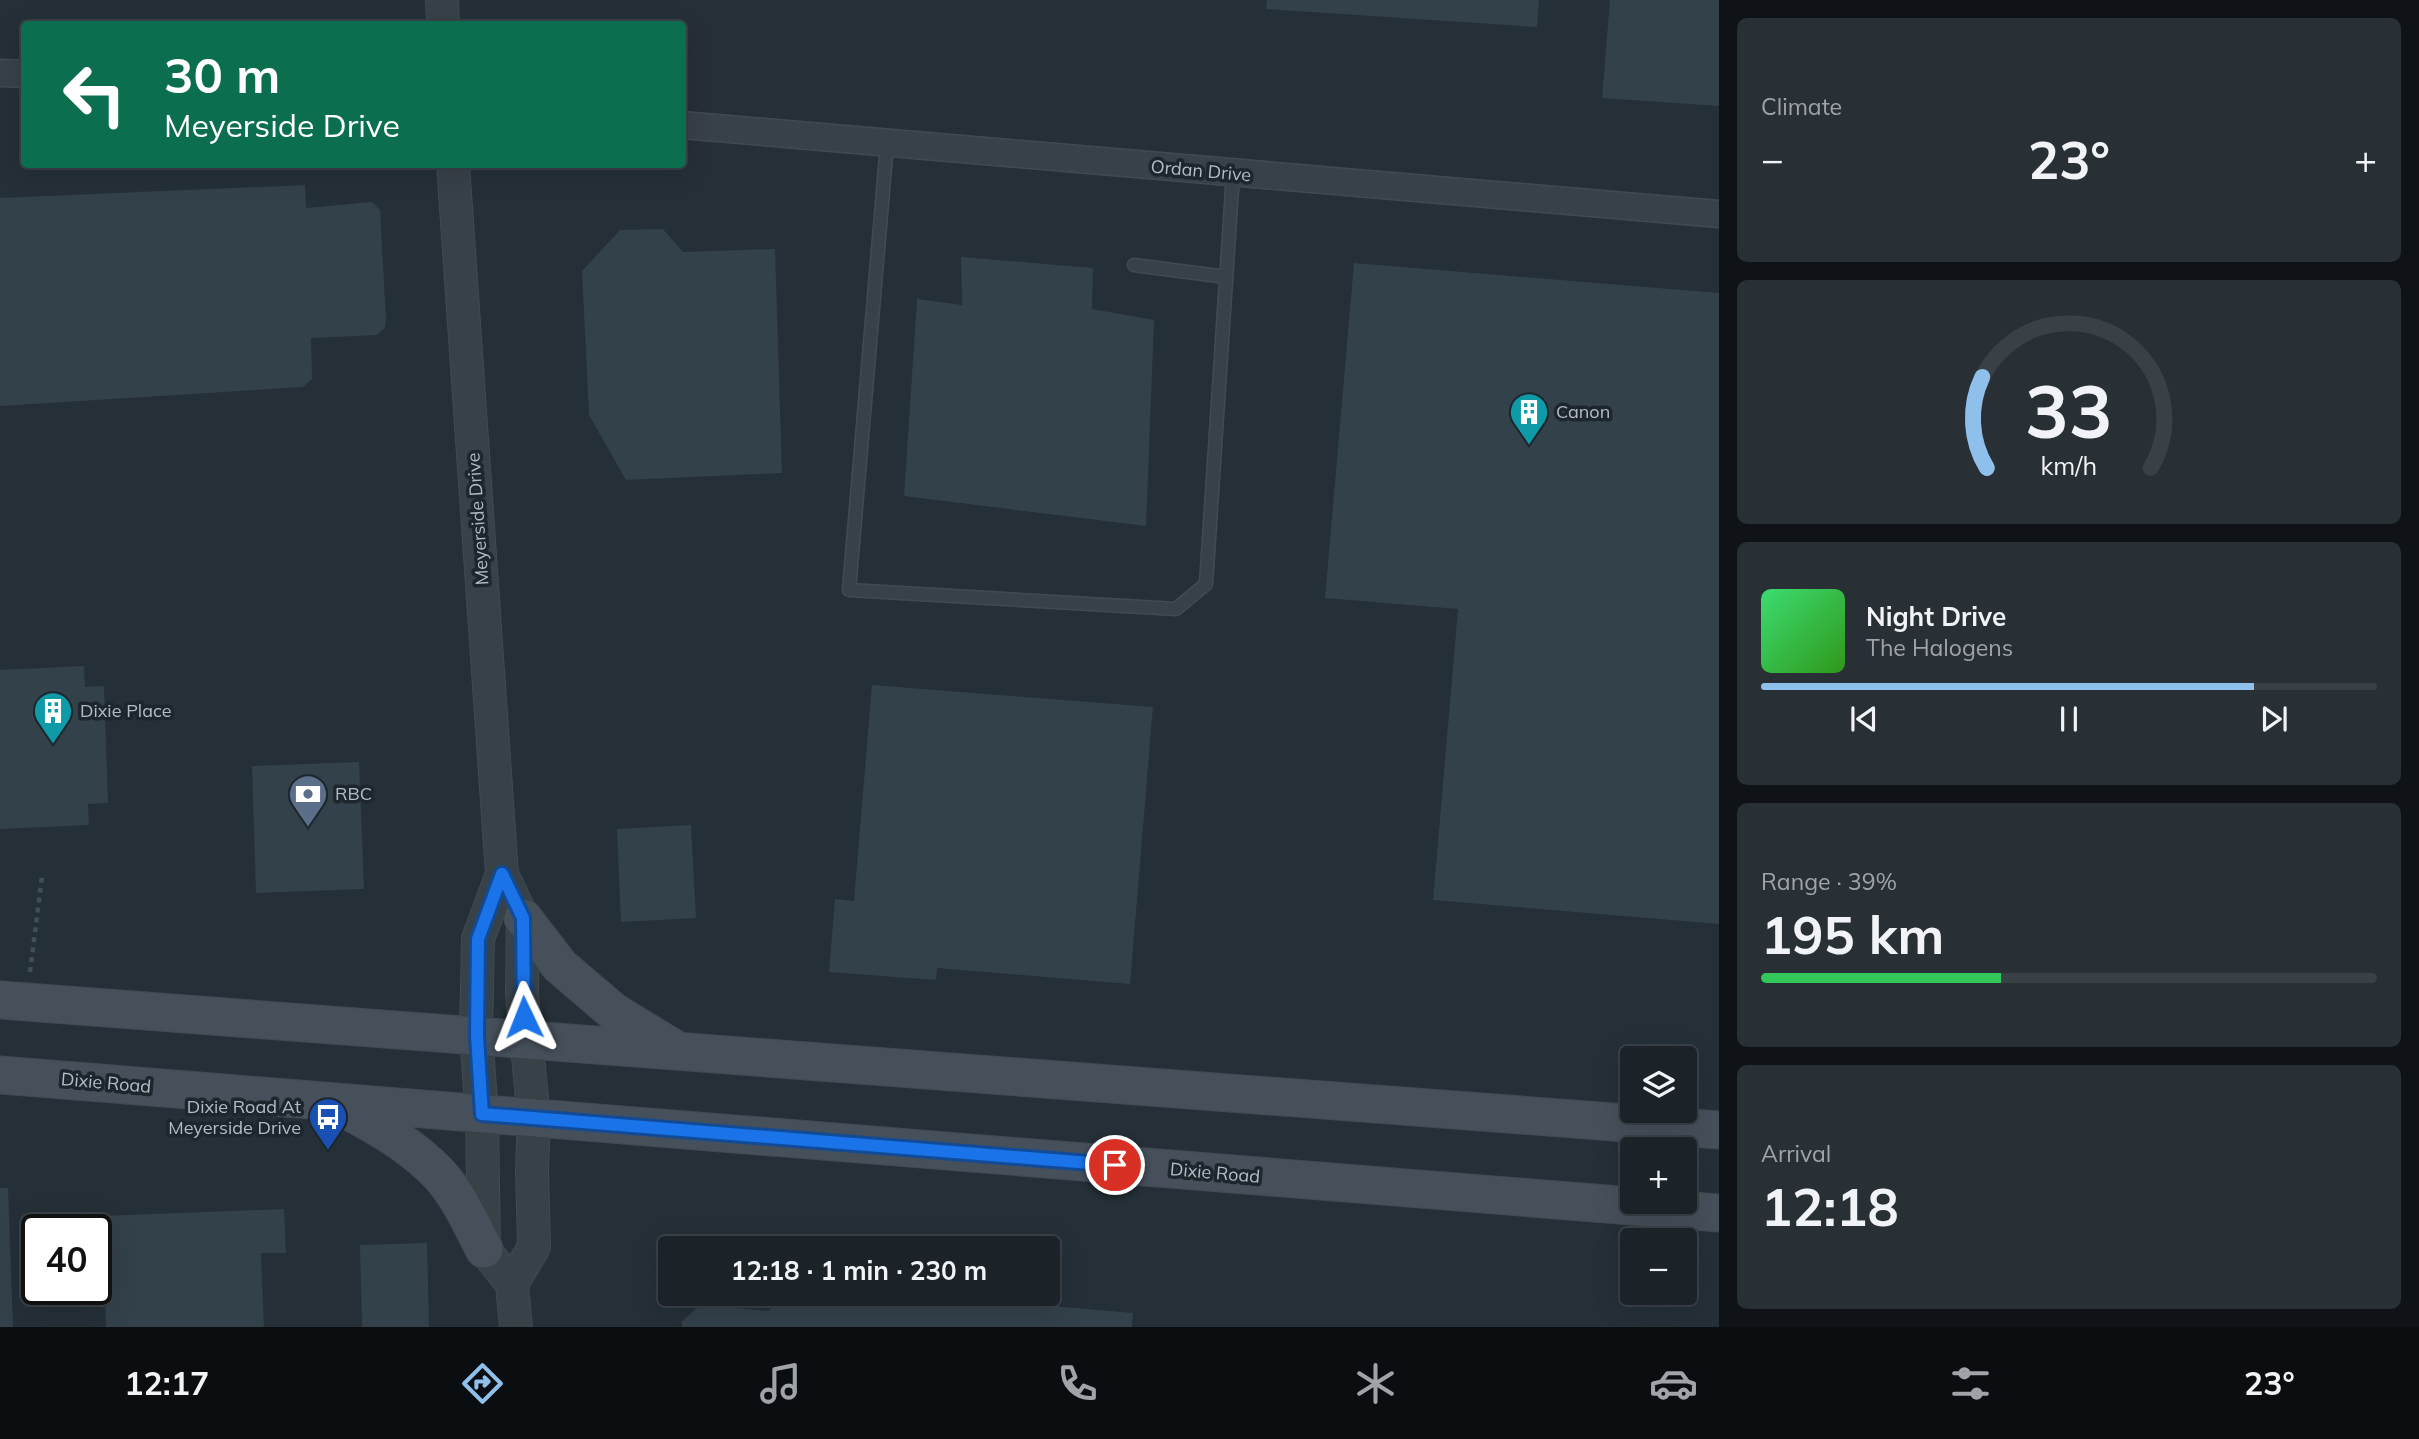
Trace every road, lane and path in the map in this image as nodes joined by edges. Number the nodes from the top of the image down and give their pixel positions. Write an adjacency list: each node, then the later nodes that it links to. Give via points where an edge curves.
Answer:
1 (442, 0): 2 (street)
2 (443, 21)
3 (0, 73): 4 (street)
4 (21, 75)
5 (686, 125): 6 (street, Ordan Drive)
6 (887, 144): 8 (street, Ordan Drive); 11 (lane, via 849,590 1176,609 1206,584)
7 (453, 168): 12 (street, Meyerside Drive)
8 (1233, 174): 9 (street, Ordan Drive); 11 (lane)
9 (1719, 215)
10 (1135, 265): 11 (lane)
11 (1226, 277)
12 (502, 874): 14 (street, Meyerside Drive); 16 (street, Meyerside Drive, via 478,939)
13 (42, 876): 15 (path)
14 (523, 918): 17 (street, Meyerside Drive); 18 (main road, via 560,966 614,1012)
15 (13, 1001): 16 (main road)
16 (477, 1036): 17 (main road); 21 (street, Meyerside Drive)
17 (525, 1039): 18 (main road); 22 (street, Meyerside Drive)
18 (677, 1050): 23 (main road)
19 (0, 1075): 20 (main road, Dixie Road)
20 (332, 1102): 21 (main road, Dixie Road); 25 (main road, via 393,1135 439,1174)
21 (482, 1114): 22 (main road, Dixie Road); 25 (street, Meyerside Drive)
22 (534, 1119): 24 (main road, Dixie Road); 26 (street, Meyerside Drive, via 534,1247)
23 (1719, 1130)
24 (1719, 1213)
25 (484, 1249): 26 (street)
26 (512, 1284): 27 (street)
27 (516, 1327)

